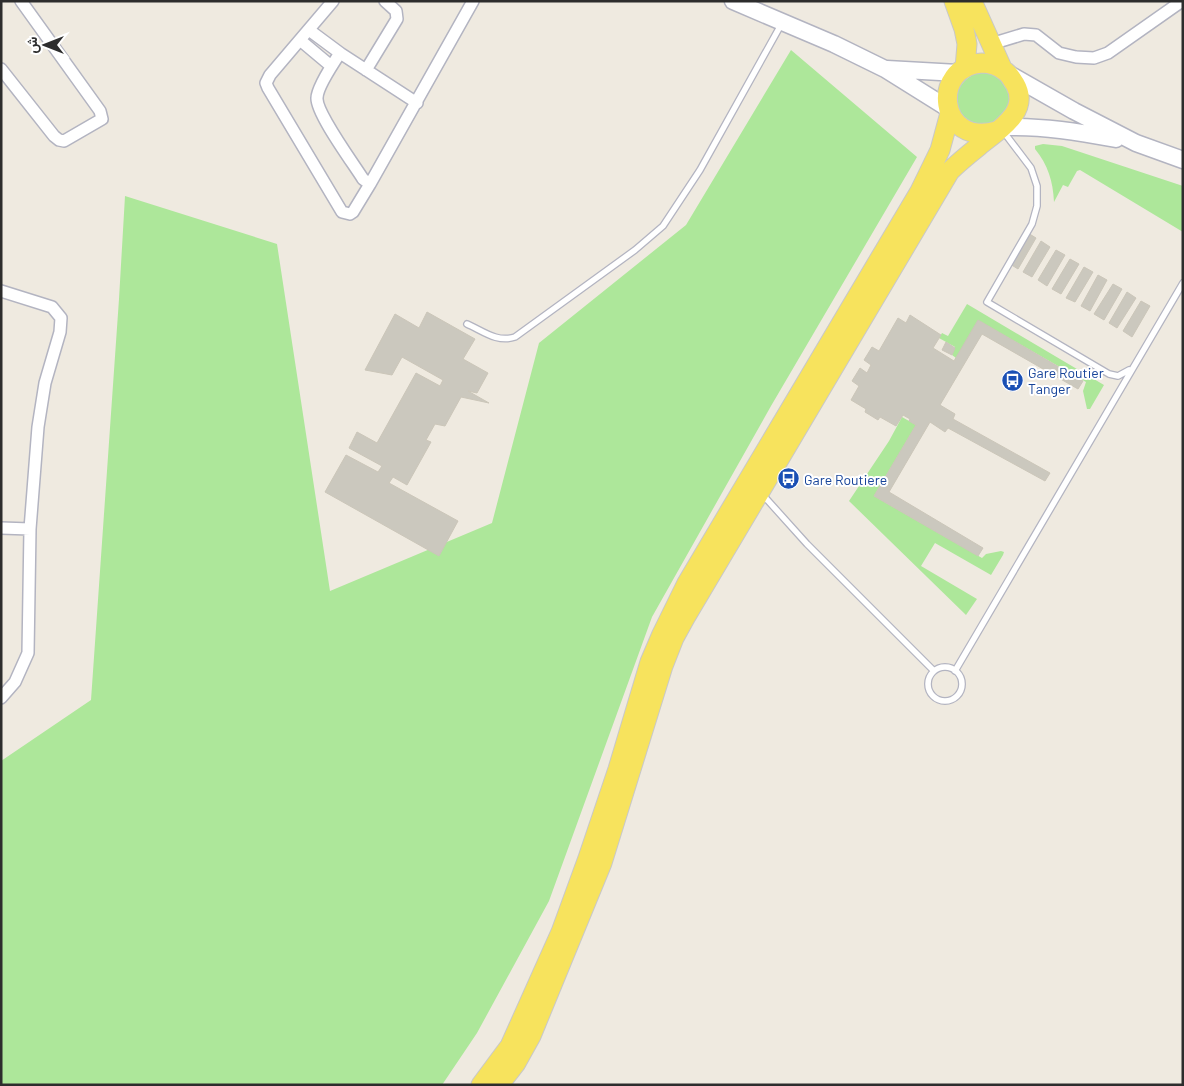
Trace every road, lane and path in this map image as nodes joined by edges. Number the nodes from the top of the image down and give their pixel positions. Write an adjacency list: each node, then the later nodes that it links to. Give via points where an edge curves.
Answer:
1 (21, 1): 15 (street, via 102,118 64,141 59,140)
2 (333, 1): 10 (street)
3 (386, 1): 17 (street, via 396,11 397,19)
4 (473, 1): 20 (street)
5 (733, 1): 9 (street)
6 (954, 1): 18 (main road, via 967,44)
7 (972, 1): 12 (main road)
8 (1182, 1): 12 (street, via 1116,49 1094,58 1059,53 1036,35 1024,34)
9 (783, 22): 16 (street); 28 (lane, via 700,170 663,226 515,337 503,340)
10 (309, 30): 11 (street); 13 (street)
11 (300, 40): 14 (street); 25 (street, via 268,79 268,88 342,212 353,212)
12 (991, 44): 19 (main road)
13 (340, 53): 14 (street); 17 (street)
14 (331, 66): 25 (street, via 317,96 320,110 363,179)
15 (1, 69)
16 (884, 69): 18 (street); 21 (street)
17 (366, 70): 20 (street)
18 (961, 70): 19 (main road, via 986,63); 21 (main road, via 949,86)
19 (1005, 71): 22 (main road, via 1017,88 1018,106 1016,114); 23 (street)
20 (416, 103): 25 (street)
21 (949, 111): 22 (main road, via 965,130 975,134); 36 (main road, via 940,150 920,191 687,583 662,634 561,932 510,1046)
22 (1001, 130): 23 (street, via 1034,126); 29 (lane, via 1031,168 1037,186 1037,206 1032,224 987,302 1109,374 1122,375); 30 (main road, via 950,171)
23 (1136, 143): 24 (street)
24 (1183, 160)
25 (370, 184)
26 (1183, 283): 29 (lane)
27 (3, 295): 32 (street, via 52,307 61,318 41,409)
28 (467, 324)
29 (1133, 366): 34 (lane)
30 (759, 491): 33 (lane, via 807,544); 37 (main road, via 674,638 602,862 531,1036)
31 (1, 528): 32 (street)
32 (30, 529): 35 (street, via 28,653 15,682)
33 (934, 671): 34 (lane, via 943,668); 34 (lane, via 929,680 930,691 937,699 948,701 961,690 961,679)
34 (955, 671)
35 (1, 698)
36 (481, 1085)
37 (499, 1085)

